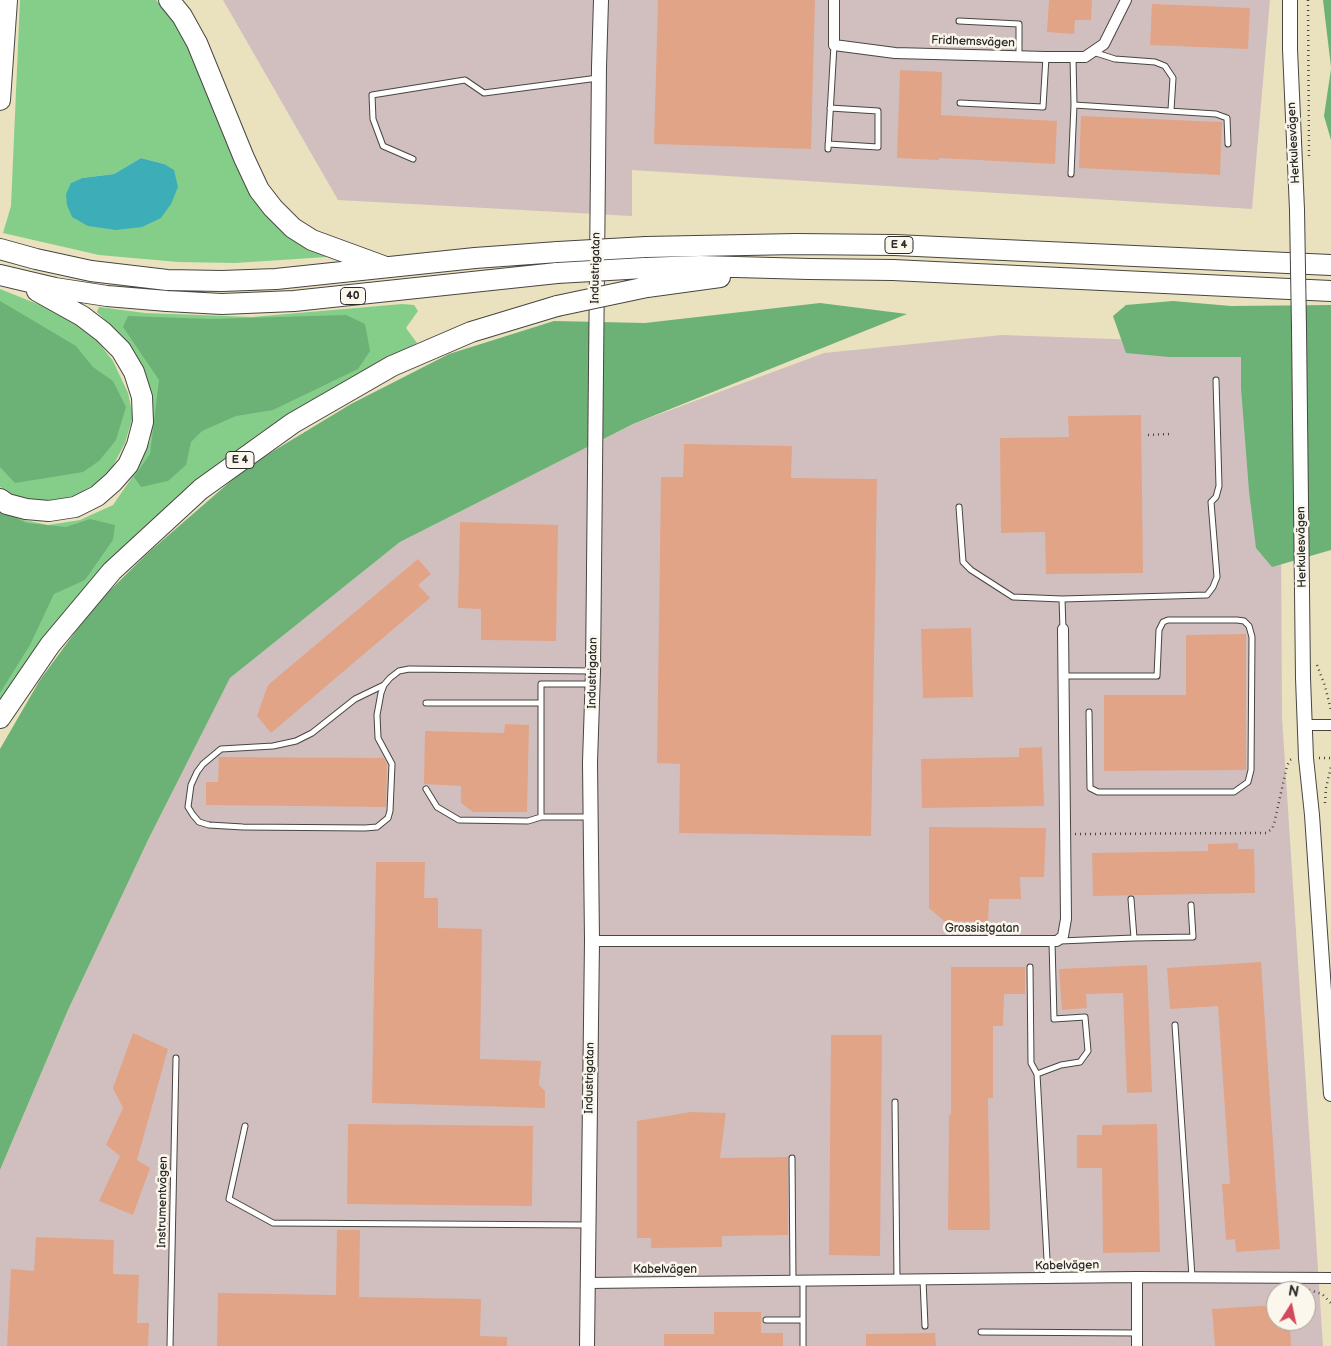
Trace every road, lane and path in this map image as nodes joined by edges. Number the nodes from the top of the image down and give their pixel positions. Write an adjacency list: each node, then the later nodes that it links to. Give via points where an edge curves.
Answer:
1 (7, 0): 15 (highway)
2 (169, 0): 26 (highway, via 197,43 244,158 259,190 273,208 293,228 312,240)
3 (601, 0): 14 (street, Industrigatan)
4 (834, 0): 9 (street)
5 (1126, 0): 10 (street, via 1104,44)
6 (1290, 0): 45 (street, Herkulesvägen, bridge, via 1297,210)
7 (1308, 0): 22 (path)
8 (959, 21): 11 (lane, via 1019,24)
9 (834, 45): 11 (street, Fridhemsvägen, via 896,53); 18 (lane)
10 (1093, 52): 12 (street, Fridhemsvägen); 19 (lane, via 1115,59 1155,62 1165,66 1173,78)
11 (1019, 56): 13 (street, Fridhemsvägen)
12 (1073, 57): 13 (street, Fridhemsvägen); 17 (lane)
13 (1046, 58): 16 (lane, via 1043,107)
14 (598, 78): 21 (lane, via 484,93 465,80 372,95 373,119 383,146); 39 (street, Industrigatan)
15 (0, 100)
16 (960, 103)
17 (1074, 104): 19 (lane); 23 (lane)
18 (830, 108): 18 (lane, via 828,146 878,148 878,111)
19 (1171, 110): 20 (lane, via 1227,118)
20 (1228, 144)
21 (414, 159)
22 (1309, 163)
23 (1071, 174)
24 (0, 249): 26 (highway, E 4, via 91,271 167,280 276,279)
25 (1331, 265): 26 (highway, E 4, bridge, via 895,245 796,244 558,252)
26 (388, 268)
27 (809, 270): 29 (highway, 40, via 700,266); 30 (highway, E 4, via 902,270)
28 (8, 277): 29 (highway, 40, bridge, via 107,296 222,304 294,301 557,273); 34 (highway, via 82,316 121,350 134,372 142,397 143,422 128,465 97,496 75,507 49,511 26,509)
29 (646, 278): 44 (highway, E 4, bridge, via 471,332 392,366 292,423 201,489 112,571 50,645)
30 (1331, 291)
31 (1216, 380): 36 (lane, via 1218,486 1211,510 1217,577 1208,595)
32 (1171, 434): 33 (path)
33 (1148, 435)
34 (0, 499)
35 (959, 508): 36 (lane, via 963,562 970,570 1013,597)
36 (1062, 599): 37 (lane)
37 (1063, 629): 38 (street)
38 (1064, 676): 43 (lane, via 1157,676 1159,630 1168,620 1237,620 1249,626 1252,637 1251,770 1248,782 1234,792 1098,792 1090,788); 54 (street)
39 (593, 678): 40 (lane, via 409,669 399,671); 42 (lane, via 541,684); 53 (street, Industrigatan)
40 (384, 685): 40 (lane, via 377,715 378,738 392,764 390,811 388,818 378,827 218,825 199,822 193,815 188,807 191,786 203,764 221,749 296,741 355,699)
41 (426, 703): 42 (lane)
42 (541, 703): 52 (lane)
43 (1089, 712)
44 (0, 718)
45 (1305, 725): 46 (street); 47 (street, Herkulesvägen)
46 (1331, 725)
47 (1306, 758): 48 (path); 54 (path, via 1292,758 1288,762 1274,824 1266,833); 64 (street, Herkulesvägen)
48 (1331, 758)
49 (1331, 767): 51 (path)
50 (426, 789): 52 (lane, via 437,807 459,820 528,822)
51 (1325, 808)
52 (541, 817): 53 (lane)
53 (590, 818): 58 (street, Industrigatan)
54 (1066, 834): 59 (street, via 1066,929 1063,936)
55 (1132, 899): 57 (lane)
56 (1191, 905): 57 (lane, via 1193,937)
57 (1134, 938): 59 (lane)
58 (592, 941): 59 (street, Grossistgatan); 68 (street, Industrigatan)
59 (1054, 941): 63 (lane, via 1054,1019 1085,1017 1088,1051 1080,1062)
60 (1030, 967): 63 (lane, via 1031,1063)
61 (1176, 1025): 71 (lane)
62 (176, 1058): 84 (lane, Instrumentvägen)
63 (1036, 1074): 70 (lane)
64 (1331, 1094)
65 (895, 1102): 74 (lane)
66 (245, 1126): 68 (lane, via 229,1199 273,1223)
67 (792, 1158): 76 (lane)
68 (588, 1225): 77 (street, Industrigatan)
69 (1137, 1277): 70 (street, Kabelvägen); 71 (street, Kabelvägen); 83 (street)
70 (1048, 1278): 75 (street, Kabelvägen)
71 (1192, 1278): 72 (street, Kabelvägen)
72 (1297, 1278): 73 (street, Kabelvägen); 78 (path, via 1297,1290 1315,1291)
73 (1331, 1278)
74 (897, 1280): 75 (street, Kabelvägen); 76 (street, Kabelvägen)
75 (923, 1280): 81 (lane)
76 (798, 1282): 77 (street, Kabelvägen); 80 (lane)
77 (588, 1283): 85 (street, Industrigatan)
78 (1331, 1303)
79 (766, 1320): 80 (lane)
80 (803, 1320): 86 (lane)
81 (925, 1326)
82 (980, 1332): 83 (lane)
83 (1138, 1333): 87 (street)
84 (170, 1346)
85 (587, 1346)
86 (803, 1346)
87 (1137, 1346)

